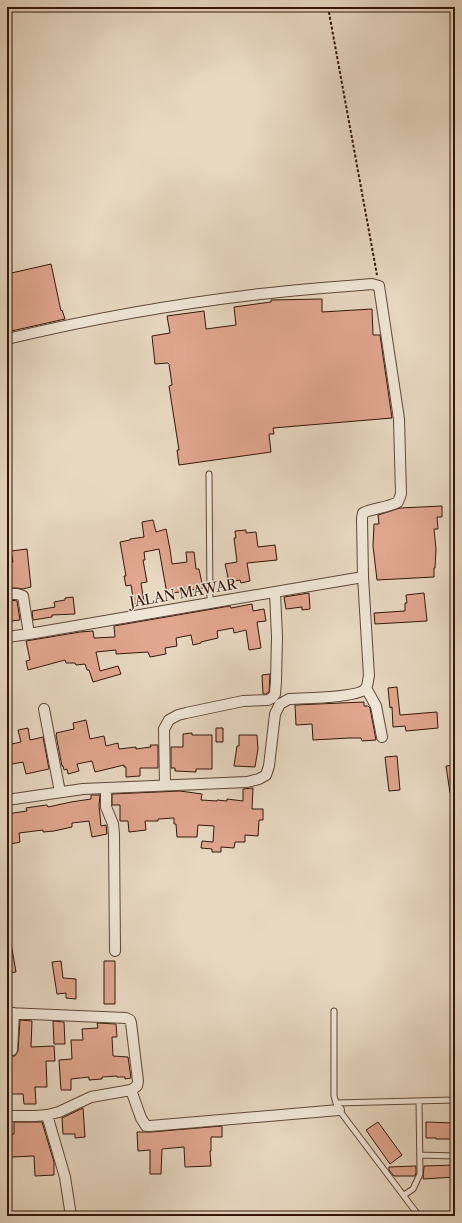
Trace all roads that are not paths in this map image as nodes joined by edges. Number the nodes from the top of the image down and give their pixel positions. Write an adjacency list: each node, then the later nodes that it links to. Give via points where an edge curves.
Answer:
1 (7, 339): 3 (street, via 80,322 210,301 372,284 379,286 399,419 401,494 398,502 391,506 363,513)
2 (209, 474): 6 (lane)
3 (363, 577): 4 (street, JALAN MAWAR); 9 (street, via 369,676)
4 (274, 592): 6 (street, JALAN MAWAR); 12 (street, via 277,637 275,694 268,700 243,701 178,714 169,720 164,728)
5 (7, 594): 7 (street, via 23,596)
6 (210, 602): 7 (street, JALAN MAWAR)
7 (29, 634): 8 (street, JALAN MAWAR)
8 (7, 637)
9 (366, 688): 11 (street, via 376,706); 12 (street, via 350,695 289,699 280,704 275,714 269,766 266,775 259,779 248,782)
10 (44, 709): 14 (street)
11 (382, 738)
12 (165, 785): 13 (street)
13 (106, 788): 14 (street); 16 (street, via 106,807 114,834)
14 (60, 792): 15 (street)
15 (7, 800)
16 (115, 950)
17 (334, 1011): 23 (lane, via 334,1096)
18 (11, 1013): 19 (street); 20 (street, via 130,1020 138,1081 137,1086)
19 (12, 1050)
20 (131, 1090): 23 (street, via 146,1126); 24 (street, via 84,1099 59,1112)
21 (455, 1100): 22 (lane)
22 (419, 1101): 23 (lane); 26 (lane)
23 (337, 1107): 28 (lane)
24 (47, 1115): 25 (street); 29 (street, via 65,1177)
25 (7, 1116)
26 (420, 1155): 27 (lane); 28 (lane, via 418,1180 413,1189)
27 (455, 1156)
28 (404, 1196): 30 (lane)
29 (71, 1216)
30 (419, 1216)

